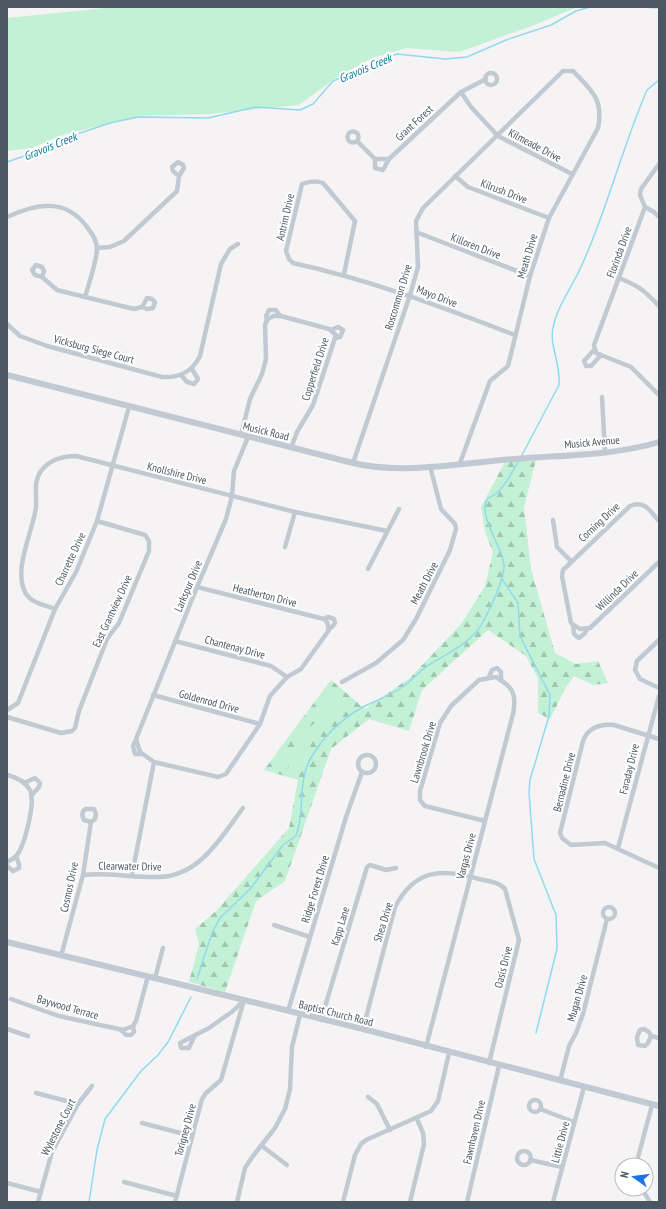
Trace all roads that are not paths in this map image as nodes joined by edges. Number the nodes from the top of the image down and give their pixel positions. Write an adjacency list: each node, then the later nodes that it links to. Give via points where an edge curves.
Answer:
1 (563, 71): 4 (street, Roscommon Drive); 9 (street, Meath Drive, via 573,72 595,95 601,111 598,128)
2 (486, 79): 3 (street, Grant Forest)
3 (461, 92): 4 (street, Kilmeade Drive, via 471,107); 7 (street, Grant Forest)
4 (498, 136): 9 (street, Kilmeade Drive); 11 (street, Roscommon Drive)
5 (356, 141): 6 (street)
6 (375, 159): 7 (street); 7 (street, Grant Forest, via 375,168 382,170)
7 (389, 159)
8 (659, 164): 12 (street, via 641,189 640,195)
9 (572, 174): 15 (street, Meath Drive)
10 (179, 176): 18 (street, via 177,191 124,241 110,247)
11 (455, 176): 15 (street, Kilrush Drive, via 468,187); 16 (street, Roscommon Drive, via 423,208 416,221)
12 (645, 207): 14 (street); 23 (street, Florinda Drive)
13 (7, 217): 18 (street, via 28,208 47,205 61,208 84,222 94,236)
14 (659, 217)
15 (549, 218): 21 (street, Meath Drive)
16 (416, 232): 21 (street, Killoren Drive); 24 (street, Roscommon Drive, via 418,267)
17 (238, 244): 34 (street, Vicksburg Siege Court, via 230,249 221,264 200,356)
18 (97, 248): 25 (street)
19 (286, 254): 20 (street, Mayo Drive, via 293,262); 20 (street, Antrim Drive, via 302,184 318,181 323,183 355,221)
20 (344, 274): 24 (street, Mayo Drive)
21 (530, 276): 32 (street, Meath Drive)
22 (42, 277): 25 (street, via 57,290)
23 (619, 278): 26 (street, via 644,290); 37 (street, Florinda Drive, via 594,345 597,352 631,367)
24 (410, 296): 32 (street, Mayo Drive); 46 (street, Roscommon Drive)
25 (85, 297): 27 (street, via 122,307)
26 (659, 306)
27 (142, 307)
28 (280, 316): 29 (street, Copperfield Drive, via 273,316); 29 (street, via 276,310 269,310); 31 (street, Copperfield Drive)
29 (267, 321): 40 (street, via 266,359 250,399)
30 (7, 324): 36 (street, Vicksburg Siege Court, via 20,336 47,346 162,376)
31 (331, 330): 33 (street, Copperfield Drive); 33 (street, via 338,327 343,330 340,337)
32 (515, 335): 47 (street, Meath Drive, via 508,366 490,381)
33 (335, 338): 43 (street, Copperfield Drive, via 313,405)
34 (192, 369): 36 (street, Vicksburg Siege Court); 36 (street, Vicksburg Siege Court, via 198,379 194,384 187,382)
35 (7, 375): 39 (street, Musick Road)
36 (181, 375)
37 (659, 395)
38 (602, 397): 44 (street)
39 (129, 406): 40 (street, Musick Road); 48 (street, Charrette Drive)
40 (241, 435): 41 (street, Musick Road)
41 (248, 437): 43 (street, Musick Road); 50 (street, Larkspur Drive, via 234,471)
42 (659, 442): 44 (street, Musick Avenue)
43 (291, 448): 46 (street, Musick Road)
44 (605, 451): 45 (street, Musick Avenue)
45 (525, 458): 47 (street, Musick Road)
46 (353, 463): 49 (street, Musick Road, via 384,468)
47 (460, 464): 49 (street, Musick Road)
48 (113, 466): 50 (street, Knollshire Drive); 54 (street, Charrette Drive); 62 (street, Knollshire Drive, via 76,456 65,456 54,460 42,471 38,479 35,488 36,506 24,552 22,572 25,590 31,600)
49 (430, 466): 71 (street, Meath Drive, via 441,509 455,524 450,550 403,640 376,664)
50 (232, 496): 52 (street, Knollshire Drive); 61 (street, Larkspur Drive, via 226,519)
51 (399, 509): 56 (street)
52 (295, 512): 56 (street, Knollshire Drive); 57 (street)
53 (553, 520): 58 (street, via 557,547)
54 (96, 521): 62 (street, Charrette Drive, via 76,572); 76 (street, East Grantview Drive, via 145,535 149,541 149,551 119,623 107,639 75,728 62,733)
55 (659, 521): 58 (street, Corning Drive, via 644,505 639,503 630,506)
56 (387, 531): 60 (street)
57 (286, 547)
58 (572, 561): 63 (street, via 563,570 562,576)
59 (659, 562): 64 (street, Willinda Drive)
60 (368, 569)
61 (197, 586): 66 (street, Larkspur Drive); 67 (street, Heatherton Drive, via 326,620 328,617 334,619 332,627 328,628 301,668)
62 (55, 608): 75 (street, Charrette Drive, via 18,703)
63 (573, 625): 64 (street); 64 (street, Willinda Drive, via 574,634 579,638)
64 (587, 629)
65 (659, 640): 72 (street, via 637,661 635,670 640,679)
66 (175, 641): 67 (street, Chantenay Drive, via 271,666); 73 (street, Larkspur Drive)
67 (287, 677): 77 (street, via 270,696)
68 (496, 677): 69 (street, Lawnbrook Drive); 70 (street, Vargas Drive)
69 (489, 678): 70 (street, Lawnbrook Drive, via 492,670 497,668 501,672); 86 (street, Lawnbrook Drive, via 479,680 451,706 440,723 420,791 420,800 425,806)
70 (501, 680): 86 (street, Vargas Drive, via 512,690 516,701)
71 (342, 682)
72 (659, 688)
73 (153, 695): 77 (street, Goldenrod Drive); 80 (street, Larkspur Drive, via 136,745 142,754)
74 (659, 696): 78 (street, Faraday Drive)
75 (7, 710)
76 (7, 717)
77 (260, 724): 80 (street, via 226,774 218,777)
78 (647, 736): 79 (street); 88 (street, Faraday Drive); 88 (street, Bernadine Drive, via 606,725 594,727 585,735 560,833 570,845 600,842)
79 (659, 739)
80 (154, 762): 95 (street)
81 (362, 772): 81 (street, Ridge Forest Drive, via 371,772 376,767 376,760 372,755 362,755 358,760 357,766); 99 (street, Ridge Forest Drive)
82 (7, 775): 83 (street)
83 (24, 783): 84 (street); 84 (street, via 35,778 40,783)
84 (31, 796): 89 (street, via 32,804 25,833)
85 (243, 808): 95 (street, Clearwater Drive, via 210,851 192,867 176,874 159,877)
86 (485, 821): 96 (street, Vargas Drive)
87 (91, 822): 94 (street, Cosmos Drive)
88 (618, 848): 93 (street)
89 (16, 856): 90 (street); 91 (street, via 19,868 13,871)
90 (7, 862)
91 (7, 866)
92 (396, 868): 108 (street, Kapp Lane, via 386,870 370,865 367,867)
93 (659, 868)
94 (83, 875): 95 (street, Clearwater Drive); 102 (street, Cosmos Drive)
95 (132, 875)
96 (470, 876): 110 (street, Shea Drive, via 443,872 423,875 401,896 395,907); 115 (street, Vargas Drive); 117 (street, Oasis Drive, via 501,884 505,889 519,940)
97 (607, 919): 119 (street, Mugan Drive, via 584,1014 569,1046)
98 (274, 925): 99 (street)
99 (310, 937): 106 (street, Ridge Forest Drive)
100 (7, 942): 102 (street, Baptist Church Road)
101 (163, 948): 103 (street, Baywood Terrace)
102 (61, 956): 103 (street, Baptist Church Road)
103 (152, 977): 104 (street, Baywood Terrace, via 133,1026 121,1030 58,1016); 105 (street, Baptist Church Road)
104 (11, 999)
105 (244, 1000): 106 (street, Baptist Church Road); 113 (street); 132 (street, Torigney Drive, via 221,1080 202,1099)
106 (288, 1011): 107 (street, Baptist Church Road)
107 (300, 1015): 108 (street, Baptist Church Road); 133 (street, via 292,1047 290,1089 285,1109)
108 (321, 1020): 110 (street, Baptist Church Road)
109 (7, 1029): 111 (street)
110 (363, 1029): 115 (street, Baptist Church Road)
111 (28, 1036)
112 (651, 1036): 114 (street)
113 (194, 1037)
114 (659, 1038)
115 (426, 1047): 116 (street, Baptist Church Road)
116 (450, 1053): 117 (street, Baptist Church Road); 128 (street, via 438,1101 431,1111)
117 (489, 1063): 118 (street, Baptist Church Road)
118 (499, 1066): 119 (street, Baptist Church Road); 148 (street, Fawnhaven Drive)
119 (560, 1081): 121 (street, Baptist Church Road)
120 (92, 1086): 124 (street, Wylestone Court)
121 (584, 1087): 125 (street, Baptist Church Road); 129 (street, Littie Drive)
122 (36, 1093): 124 (street)
123 (368, 1097): 131 (street, via 377,1104)
124 (78, 1104): 140 (street, Wylestone Court, via 52,1152)
125 (652, 1105): 126 (street, Baptist Church Road); 134 (street)
126 (659, 1106)
127 (540, 1109): 129 (street)
128 (417, 1119): 131 (street); 147 (street, via 423,1133 424,1144)
129 (574, 1122): 137 (street, Littie Drive)
130 (142, 1123): 132 (street)
131 (390, 1130): 146 (street, via 366,1140 358,1148)
132 (192, 1136): 141 (street, Torigney Drive)
133 (262, 1146): 136 (street); 145 (street, via 245,1168)
134 (638, 1157)
135 (530, 1160): 137 (street)
136 (287, 1165)
137 (562, 1167): 149 (street, Littie Drive)
138 (124, 1182): 141 (street)
139 (7, 1183): 140 (street)
140 (41, 1192): 143 (street, Wylestone Court)
141 (177, 1196): 144 (street, Torigney Drive)
142 (649, 1201): 150 (street)
143 (38, 1202)
144 (176, 1202)
145 (237, 1202)
146 (344, 1202)
147 (410, 1202)
148 (467, 1202)
149 (553, 1202)
150 (656, 1202)

